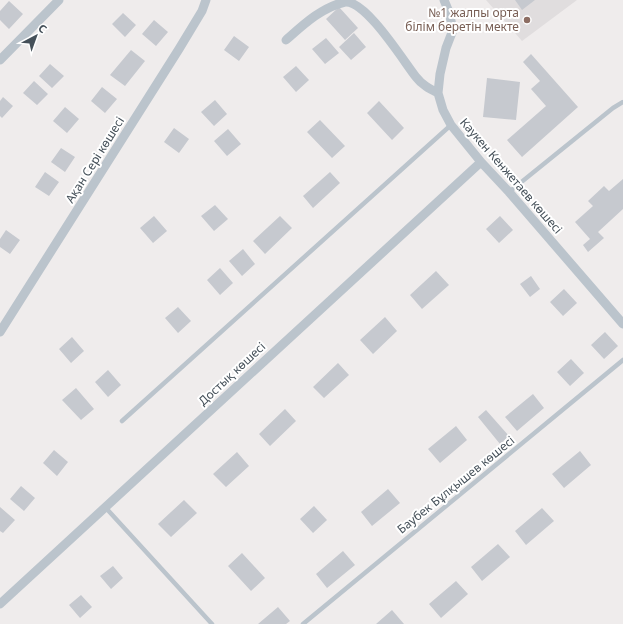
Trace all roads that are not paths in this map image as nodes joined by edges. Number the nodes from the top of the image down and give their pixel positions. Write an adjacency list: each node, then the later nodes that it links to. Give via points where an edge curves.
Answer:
1 (59, 0): 5 (street)
2 (206, 0): 12 (street, Ақан Сері көшесі, via 202,12)
3 (444, 0): 6 (street, Каукен Кенжетаев көшесі, via 453,30 446,48)
4 (286, 40): 6 (street, via 308,21 332,7 346,2 352,3 374,21 417,78)
5 (0, 60)
6 (438, 94): 8 (street, Каукен Кенжетаев көшесі)
7 (623, 102): 10 (lane)
8 (451, 125): 9 (street, Каукен Кенжетаев көшесі); 14 (lane)
9 (481, 162): 10 (street, Каукен Кенжетаев көшесі); 15 (street, Достық көшесі)
10 (509, 192): 11 (street, Каукен Кенжетаев көшесі)
11 (623, 324)
12 (0, 332)
13 (623, 360): 18 (lane, Баубек Бұлқышев көшесі)
14 (122, 420)
15 (105, 506): 16 (street, Достық көшесі); 17 (lane)
16 (0, 604)
17 (212, 624)
18 (303, 624)

